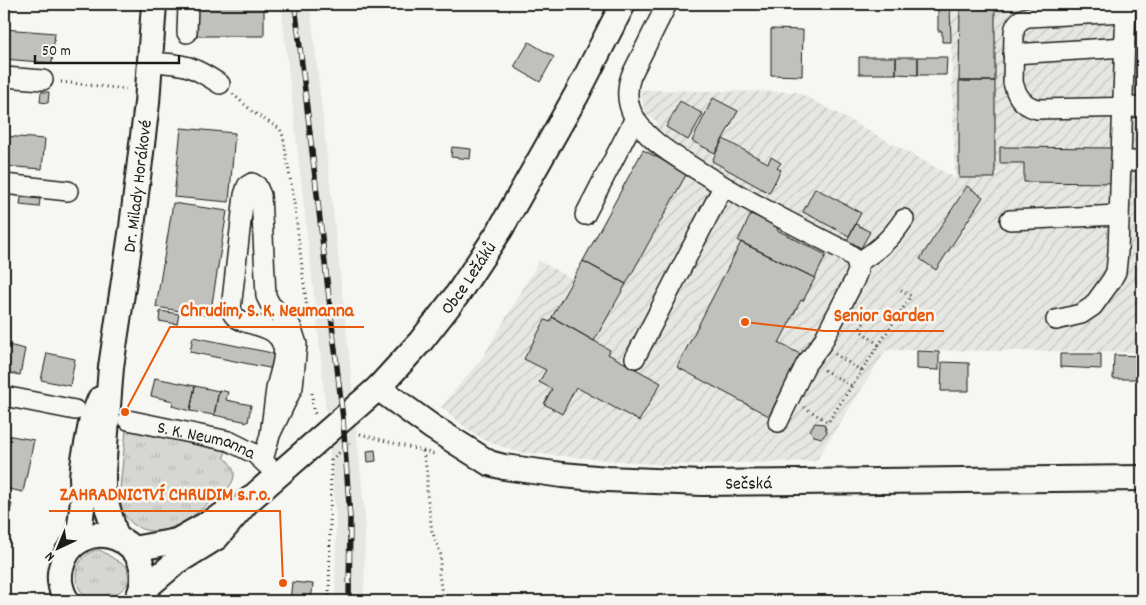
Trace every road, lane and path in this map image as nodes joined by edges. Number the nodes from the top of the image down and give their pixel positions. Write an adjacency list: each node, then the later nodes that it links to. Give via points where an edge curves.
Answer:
1 (154, 4): 9 (main road, Dr. Milady Horákové)
2 (188, 4): 6 (street)
3 (623, 4): 36 (main road, Obce Ležáků, via 568,111 478,264 421,341)
4 (667, 4): 16 (street, via 628,85 629,104)
5 (1126, 8): 7 (street); 8 (street, via 1024,18 1014,28)
6 (187, 33)
7 (1125, 48): 8 (street); 15 (street)
8 (1013, 54): 15 (street, via 1014,89 1032,108)
9 (151, 62): 12 (street, via 187,65); 32 (main road, Dr. Milady Horákové, via 132,227)
10 (4, 77): 11 (street)
11 (43, 80): 13 (path)
12 (220, 84): 28 (path, via 254,113 280,129 283,136)
13 (126, 89)
14 (1142, 107): 15 (street)
15 (1123, 108): 18 (street)
16 (635, 118): 20 (street, via 659,145); 22 (street)
17 (1142, 160): 18 (street)
18 (1121, 161): 23 (street)
19 (4, 184): 21 (street)
20 (723, 187): 26 (street, via 845,251); 31 (street)
21 (68, 191)
22 (585, 215)
23 (1119, 215): 25 (street); 29 (street, via 1117,264 1111,281 1086,312)
24 (904, 219): 26 (street, via 884,245)
25 (1010, 220)
26 (857, 262): 30 (street, via 854,281)
27 (901, 290): 34 (path, via 911,296)
28 (308, 317)
29 (1056, 320)
30 (820, 345): 34 (path); 42 (street, via 806,364)
31 (635, 358)
32 (111, 367): 51 (main road, Dr. Milady Horákové, via 92,419 84,459); 52 (main road, Dr. Milady Horákové, via 103,492)
33 (821, 368): 35 (path)
34 (862, 371): 35 (path)
35 (852, 386): 39 (path, via 828,422)
36 (378, 388): 45 (main road, Obce Ležáků); 49 (main road, Sečská, via 432,428 489,462 562,475 702,483)
37 (312, 391): 45 (path, via 313,409)
38 (4, 396): 40 (street)
39 (800, 405)
40 (75, 410)
41 (128, 420): 48 (street, S. K. Neumanna, via 229,441 247,448)
42 (778, 422)
43 (270, 434): 43 (street, via 293,387 297,344 291,326 267,300 260,195 257,186 252,184 247,186 244,195 231,309 237,319 272,331 283,346); 48 (street)
44 (360, 434): 46 (path)
45 (324, 435): 48 (main road, Obce Ležáků); 55 (path, via 332,460)
46 (423, 451): 47 (path); 56 (path, via 432,530 441,555 439,574)
47 (441, 456)
48 (270, 468): 50 (main road, Obce Ležáků)
49 (1142, 478)
50 (247, 502): 52 (main road, Obce Ležáků, via 177,541); 53 (main road, Obce Ležáků, via 217,537 175,564)
51 (78, 542): 52 (main road, Obce Ležáků, via 100,535); 54 (main road, via 66,555 60,572)
52 (124, 543): 53 (main road, Dr. Milady Horákové, via 142,564 144,582)
53 (139, 596)
54 (65, 600)
55 (329, 601)
56 (443, 601)

